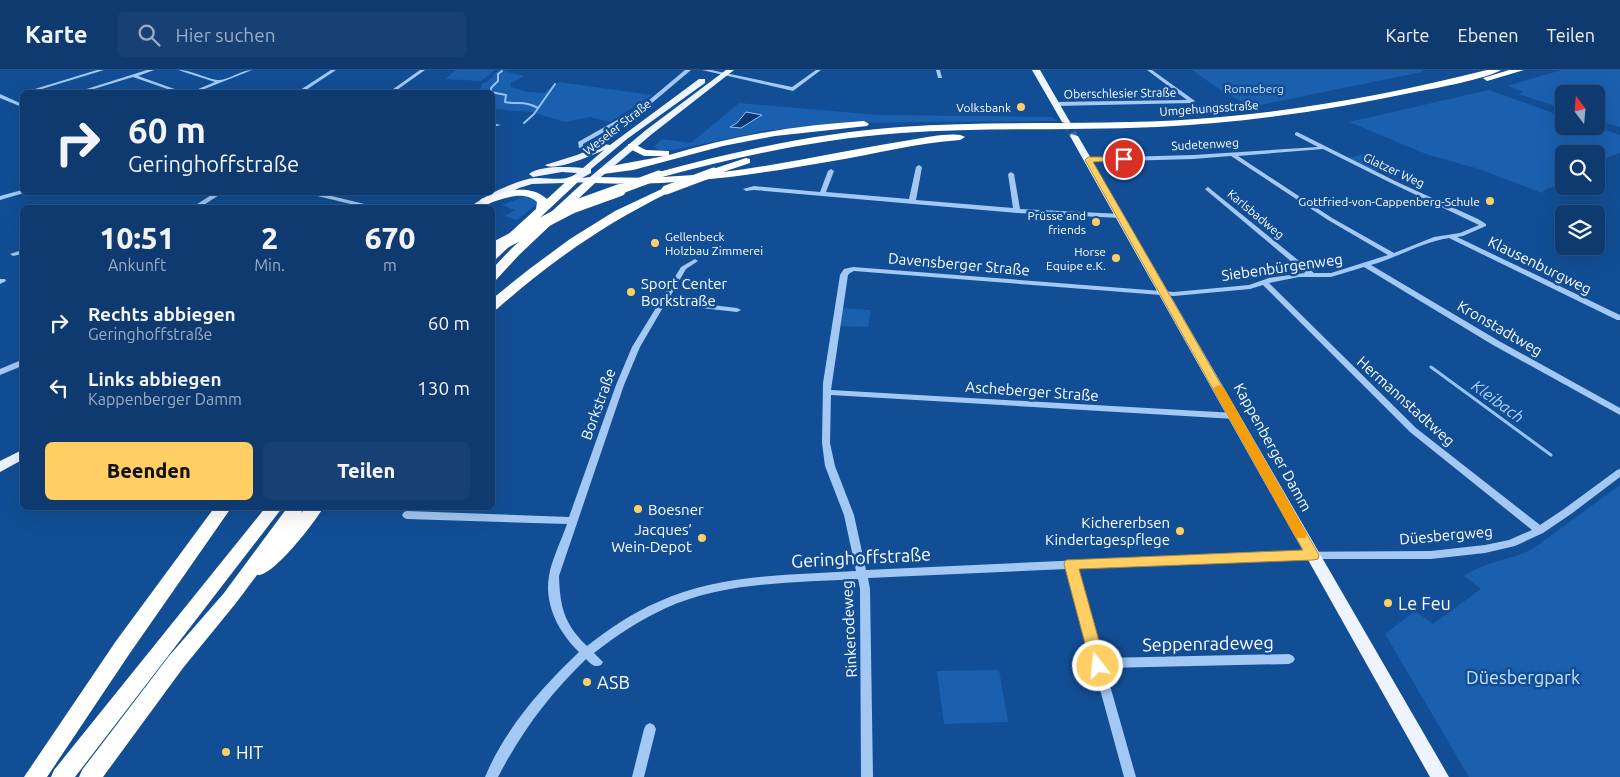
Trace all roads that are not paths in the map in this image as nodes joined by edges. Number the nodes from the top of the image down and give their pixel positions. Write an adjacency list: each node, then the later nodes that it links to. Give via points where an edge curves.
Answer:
1 (102, 70): 20 (street)
2 (152, 70): 16 (street)
3 (180, 70): 18 (street)
4 (250, 70): 18 (street)
5 (334, 70): 24 (street)
6 (423, 70): 25 (street)
7 (689, 70): 39 (street, Weseler Straße, via 644,106 580,143)
8 (704, 70): 15 (street)
9 (819, 70): 19 (street)
10 (938, 70): 17 (street)
11 (1036, 70): 29 (main road)
12 (1149, 70): 29 (street, Oberschlesier Straße, via 1192,101)
13 (1497, 70): 32 (highway, Umgehungsstraße, via 1350,102 1263,116 1144,125)
14 (1520, 70): 33 (highway, Umgehungsstraße, via 1403,98 1275,120 1182,128)
15 (722, 72): 19 (street); 27 (main road, Weseler Straße); 28 (main road, Weseler Straße)
16 (134, 76): 21 (street); 22 (street)
17 (940, 77)
18 (220, 82): 23 (street)
19 (793, 89)
20 (35, 90)
21 (87, 90)
22 (174, 90)
23 (199, 90)
24 (303, 90)
25 (394, 90)
26 (0, 96): 30 (street)
27 (680, 96): 28 (main road); 36 (main road, Weseler Straße)
28 (693, 98): 37 (main road, Weseler Straße)
29 (1055, 104): 31 (main road)
30 (20, 105)
31 (1066, 122)
32 (1008, 127): 38 (highway, via 991,124 844,125 766,134); 70 (highway, bridge, via 902,130 814,140 720,158 659,175 573,207)
33 (1048, 132): 50 (highway, via 935,139 712,178 645,182); 83 (highway, bridge, via 936,134 851,140 782,152 714,172 666,190 608,219 551,257)
34 (1296, 134): 40 (street, Glatzer Weg)
35 (1074, 136): 42 (main road, Kappenberger Damm)
36 (624, 138): 44 (main road, Weseler Straße); 48 (main road, via 597,151 547,165)
37 (631, 146): 38 (highway, via 652,154); 45 (main road, Weseler Straße)
38 (709, 146): 45 (highway)
39 (581, 147)
40 (1323, 148): 41 (street, Sudetenweg); 68 (street, Glatzer Weg)
41 (1232, 154): 42 (street, Sudetenweg); 74 (street, via 1330,219)
42 (1088, 160): 67 (main road, Kappenberger Damm)
43 (919, 168): 61 (street)
44 (584, 170): 45 (main road); 48 (main road, Weseler Straße, via 554,170); 49 (main road)
45 (603, 171): 50 (main road, Weseler Straße)
46 (831, 171): 55 (street)
47 (1011, 174): 66 (street)
48 (526, 176): 54 (main road, Weseler Straße)
49 (575, 179): 50 (main road, Weseler Straße); 60 (main road, Weseler Straße, via 531,181); 65 (highway)
50 (592, 180): 77 (highway)
51 (746, 189): 55 (street)
52 (1208, 189): 79 (street, Karlsbadweg)
53 (20, 193): 59 (street)
54 (495, 194)
55 (822, 194): 61 (street)
56 (216, 195): 62 (street)
57 (328, 195): 63 (street)
58 (493, 195): 60 (main road, Weseler Straße)
59 (0, 198)
60 (485, 201): 64 (main road, Weseler Straße); 65 (highway, via 514,193 530,193 542,200)
61 (912, 202): 66 (street)
62 (199, 205)
63 (366, 205)
64 (478, 205)
65 (541, 209): 72 (highway)
66 (1017, 211): 67 (street)
67 (1121, 216): 81 (main road, Kappenberger Damm)
68 (1483, 224): 69 (street, Siebenbürgenweg, via 1461,235)
69 (1449, 236): 74 (street, Siebenbürgenweg, via 1407,248); 85 (street, Klausenburgweg)
70 (495, 247)
71 (20, 252): 73 (street)
72 (495, 253)
73 (13, 254)
74 (1394, 256): 76 (street, Siebenbürgenweg)
75 (695, 261): 82 (street, Borkstraße, via 683,268)
76 (1367, 266): 79 (street, Siebenbürgenweg, via 1331,276); 89 (street, Kronstadtweg)
77 (495, 274)
78 (844, 275): 81 (street, Davensberger Straße, via 853,269); 88 (street, Rinkerodeweg)
79 (1313, 276): 80 (street, Siebenbürgenweg, via 1299,275)
80 (1264, 282): 81 (street, Siebenbürgenweg, via 1250,287); 100 (street, Hermannstadtweg, via 1413,430)
81 (1164, 294): 90 (main road, Kappenberger Damm)
82 (663, 302): 84 (street); 99 (street, Borkstraße, via 636,347 620,384)
83 (495, 304)
84 (737, 310)
85 (1620, 318)
86 (20, 364): 87 (street)
87 (0, 372)
88 (827, 392): 90 (street, Ascheberger Straße); 103 (street, Rinkerodeweg, via 825,422 830,466 849,515)
89 (1620, 412)
90 (1234, 416): 101 (main road, Kappenberger Damm)
91 (20, 456): 92 (main road)
92 (0, 467)
93 (1620, 472): 100 (street, Düesbergweg)
94 (222, 510): 110 (highway)
95 (272, 510): 111 (highway)
96 (295, 510): 104 (highway)
97 (313, 510): 104 (highway, via 283,547)
98 (407, 515): 99 (street)
99 (572, 521): 105 (street, Borkstraße, via 554,576 554,597 563,627)
100 (1539, 530): 101 (street, Düesbergweg, via 1510,543 1468,551)
101 (1313, 555): 102 (street, Geringhoffstraße); 117 (main road, Kappenberger Damm)
102 (1071, 564): 103 (street, Geringhoffstraße); 108 (street)
103 (862, 574): 105 (street, Geringhoffstraße, via 762,580 703,590 648,612); 115 (street, Rinkerodeweg, via 866,599)
104 (230, 598): 112 (highway, via 176,662)
105 (586, 653): 107 (street, Borkstraße); 113 (street, Geringhoffstraße, via 539,700)
106 (1289, 659): 108 (street, Seppenradeweg)
107 (597, 662)
108 (1098, 663): 116 (street)
109 (650, 729): 114 (street)
110 (35, 777)
111 (62, 777)
112 (90, 777)
113 (491, 777)
114 (638, 777)
115 (867, 777)
116 (1130, 777)
117 (1440, 777)

